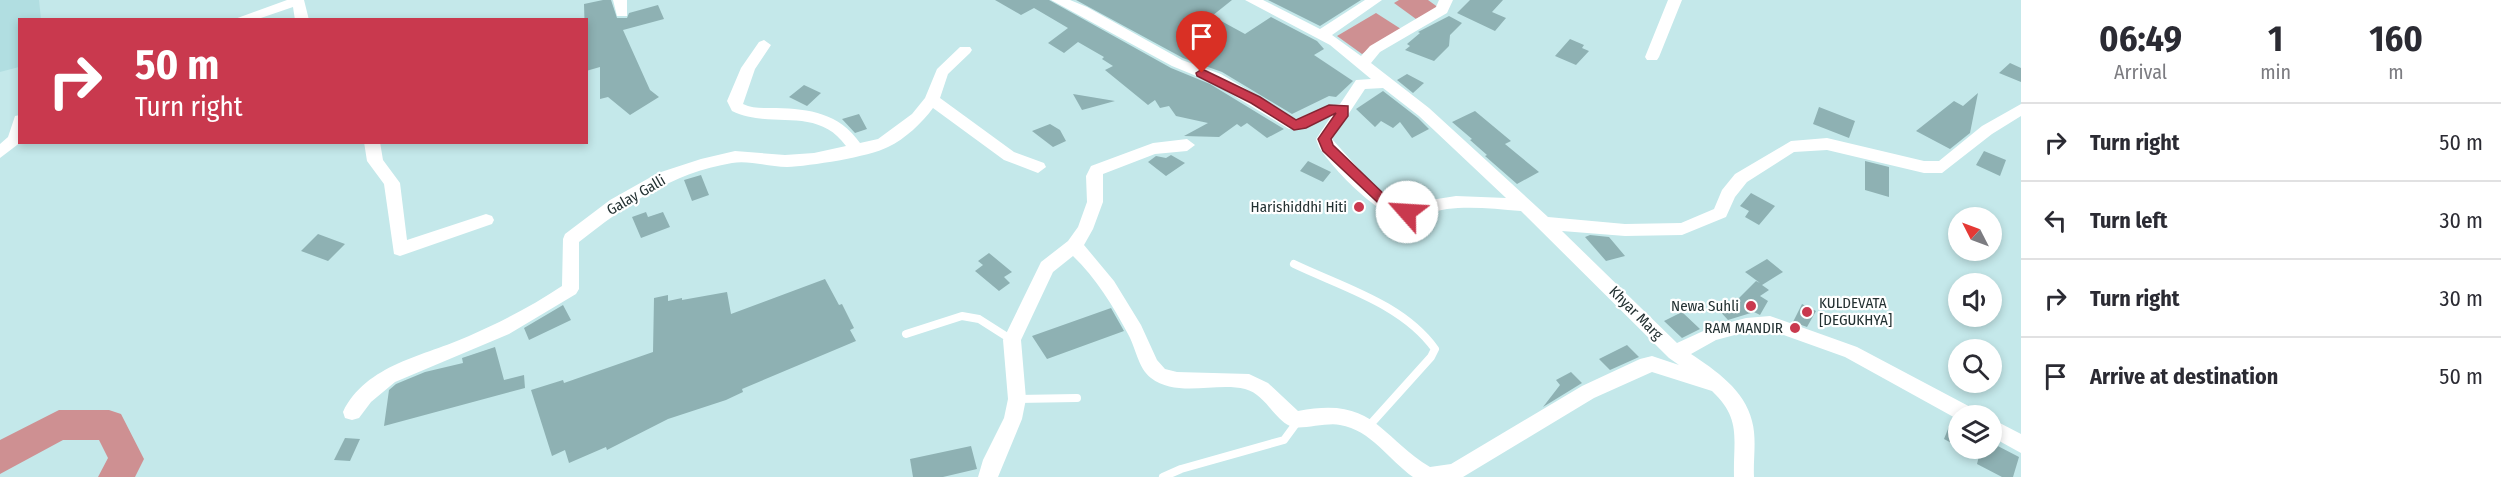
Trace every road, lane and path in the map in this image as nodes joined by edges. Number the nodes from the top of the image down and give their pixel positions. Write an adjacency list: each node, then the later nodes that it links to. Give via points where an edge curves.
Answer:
1 (1058, 0): 15 (street, via 1082,9 1177,63 1216,78 1294,125 1329,109)
2 (1252, 0): 8 (street, Khyar Marg)
3 (1375, 0): 8 (street)
4 (1446, 0): 12 (street, via 1442,10 1376,49)
5 (1675, 0): 11 (street)
6 (245, 18): 7 (street, via 298,1)
7 (302, 18)
8 (1321, 35): 12 (street, Khyar Marg)
9 (764, 45): 20 (street, via 737,88 737,107 834,123)
10 (965, 50): 14 (street, Galay Galli, via 942,72)
11 (1652, 57)
12 (1362, 64): 13 (street, Khyar Marg)
13 (1385, 83): 15 (street, via 1361,84); 23 (street, Khyar Marg, via 1424,112)
14 (932, 100): 20 (street, Galay Galli, via 901,132); 22 (street, via 1009,156)
15 (1343, 109): 23 (street, via 1324,139 1327,147 1395,210 1407,212 1462,202)
16 (2021, 109): 25 (street, via 1986,130 1942,167 1924,167 1827,144 1791,147 1741,178 1720,213 1682,229 1625,230)
17 (18, 128): 21 (street, via 15,140)
18 (372, 144): 24 (street, via 375,161 392,183 399,247 404,249)
19 (1187, 145): 26 (street, via 1153,149 1097,170 1095,202)
20 (858, 151): 35 (street, Galay Galli, via 785,161 735,157 664,177 616,204 571,239 570,289 531,314 460,348 385,375)
21 (0, 152)
22 (1038, 166)
23 (1522, 205): 25 (street, Khyar Marg)
24 (486, 220)
25 (1544, 223): 30 (street, Khyar Marg)
26 (1074, 246): 29 (street, via 1047,267); 36 (street, via 1113,289 1160,375 1174,380 1223,378 1250,382)
27 (1294, 264): 37 (lane, via 1374,300 1432,341 1435,349 1431,357)
28 (906, 334): 29 (lane, via 968,314)
29 (1012, 340): 33 (street)
30 (1675, 353): 31 (street, Khyar Marg); 34 (street, via 1712,334 1770,323 1851,352)
31 (1717, 384): 37 (street, via 1646,364 1588,392 1455,472 1437,476 1421,472); 42 (street, Khyar Marg, via 1743,420)
32 (1077, 398): 33 (lane)
33 (1017, 399): 40 (street, via 1013,419)
34 (1950, 405)
35 (352, 412)
36 (1294, 420): 37 (street, via 1330,413 1347,416); 41 (lane, via 1284,440)
37 (1368, 427)
38 (2002, 434): 39 (street)
39 (2021, 444)
40 (988, 477)
41 (1163, 477)
42 (1744, 477)

